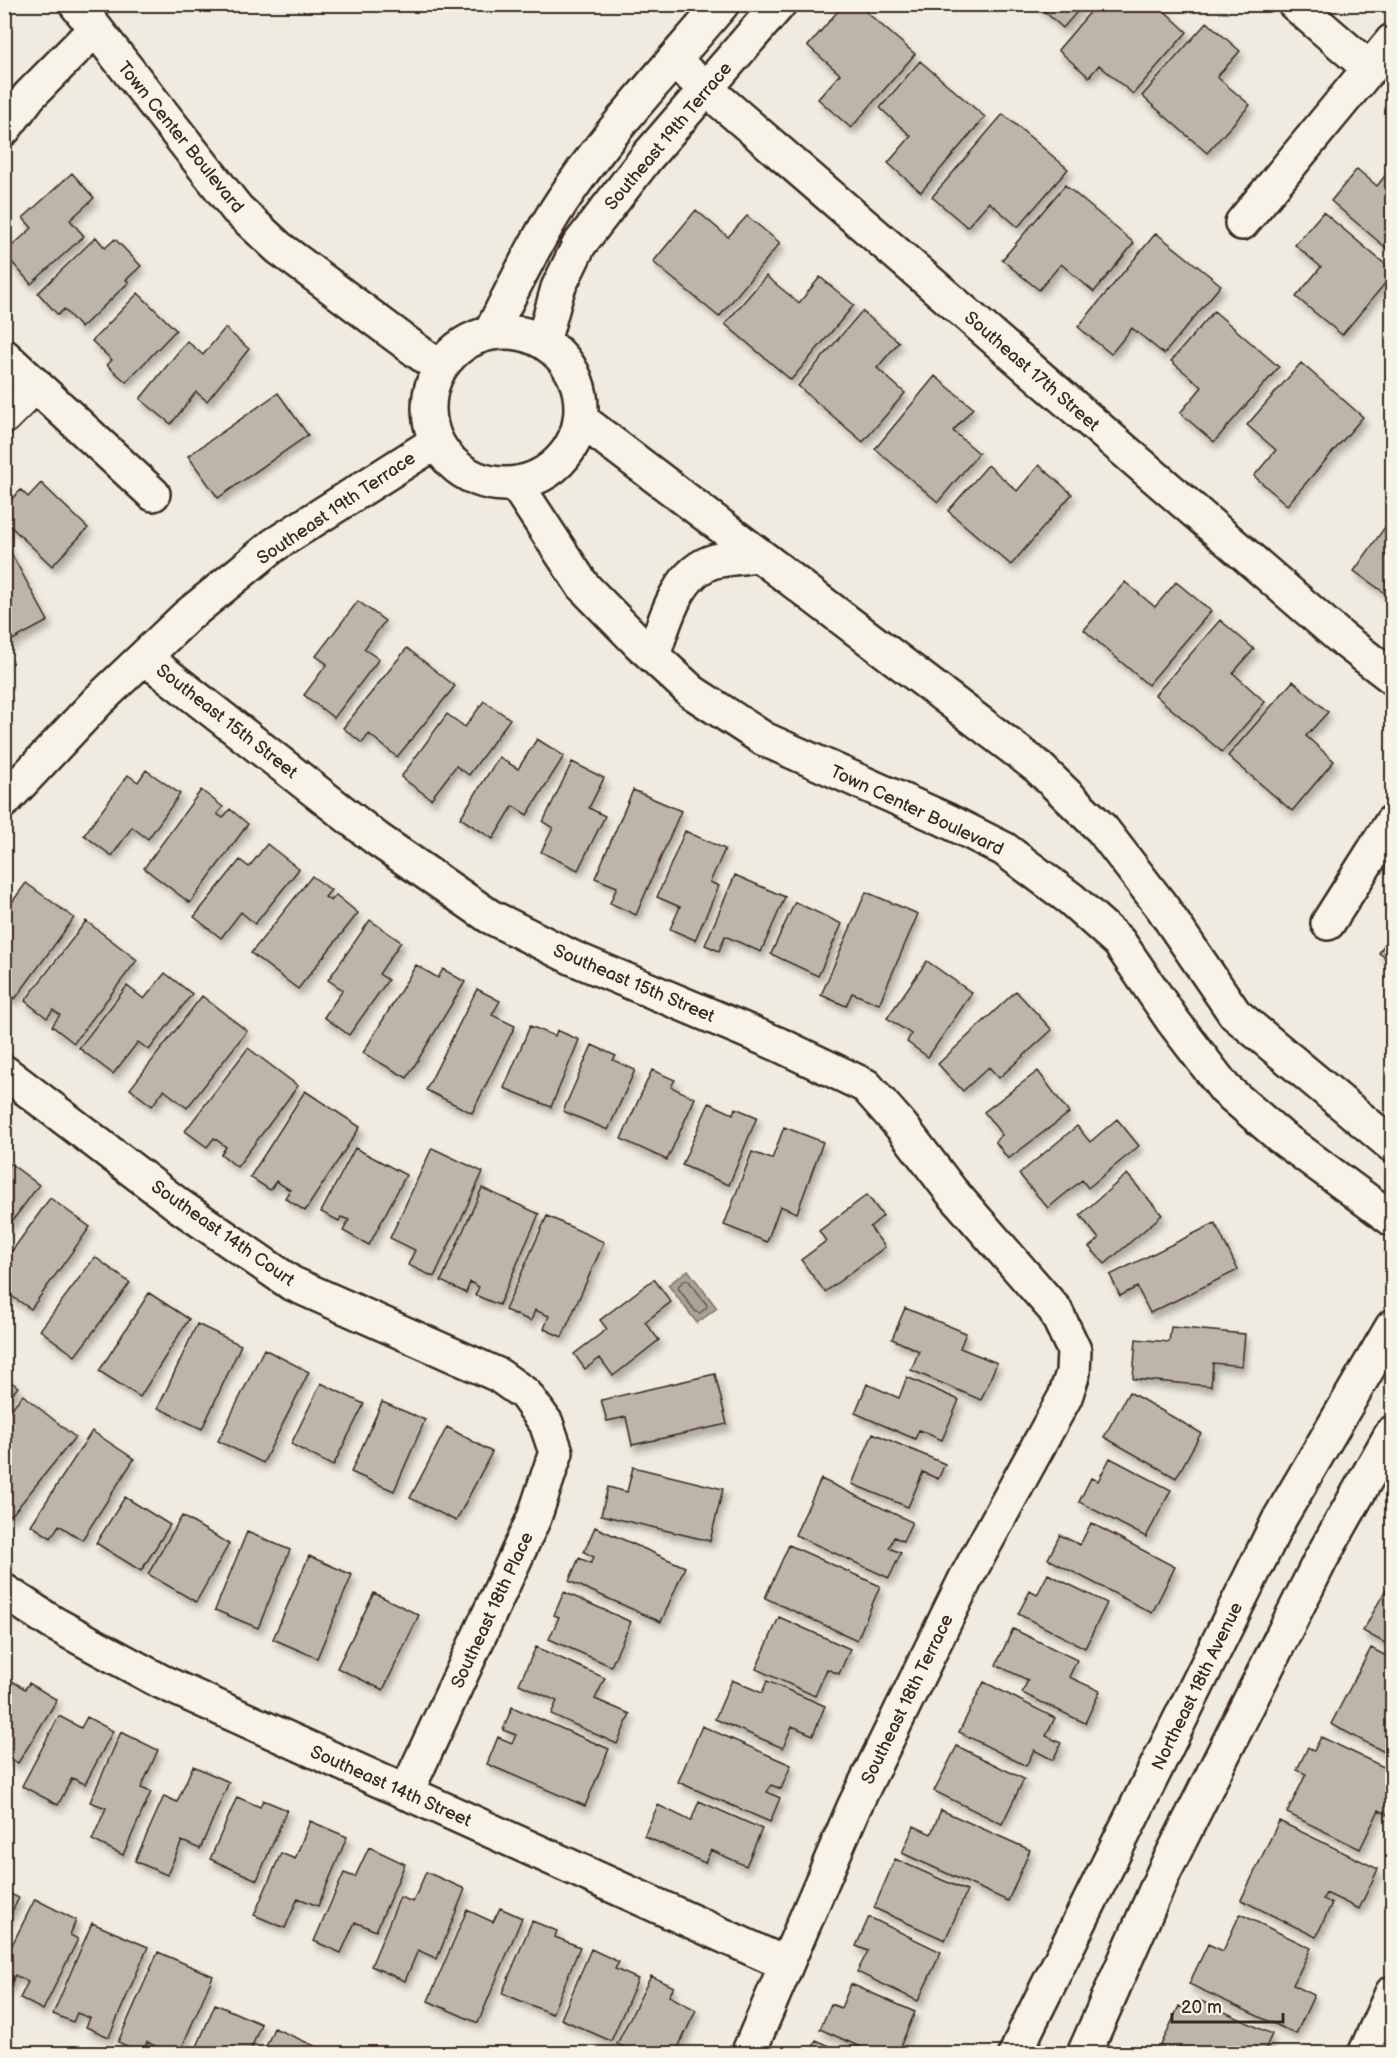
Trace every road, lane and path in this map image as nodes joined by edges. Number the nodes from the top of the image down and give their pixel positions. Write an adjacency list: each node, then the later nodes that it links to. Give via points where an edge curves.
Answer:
1 (722, 4): 6 (street)
2 (779, 4): 8 (street, Southeast 19th Terrace)
3 (1295, 4): 7 (street)
4 (85, 17): 9 (street); 14 (street, Town Center Boulevard, via 237,208 279,248)
5 (1392, 41): 7 (street)
6 (674, 61): 8 (street, Southeast 17th Street); 11 (street, via 570,188)
7 (1370, 69): 10 (street)
8 (706, 89): 12 (street, Southeast 19th Terrace, via 579,245 558,288); 24 (street, Southeast 17th Street, via 1340,637)
9 (4, 129)
10 (1242, 223)
11 (491, 332): 12 (street, via 518,332); 14 (street, via 466,341)
12 (543, 342): 17 (street, via 564,360 577,381)
13 (4, 356): 15 (street)
14 (440, 368): 18 (street, via 432,381 428,408)
15 (36, 386): 16 (street); 20 (street)
16 (4, 417)
17 (580, 419): 19 (street, via 564,458 541,476); 21 (street)
18 (436, 441): 19 (street, via 446,458 465,474 489,484); 23 (street, Southeast 19th Terrace, via 274,545)
19 (516, 484): 22 (street, Town Center Boulevard, via 584,586)
20 (153, 494)
21 (758, 555): 22 (street, via 713,561 692,575 670,604); 29 (street, via 1038,767 1102,829 1162,907 1235,1014)
22 (652, 656): 30 (street, Town Center Boulevard, via 692,692 764,739 1004,849 1071,899 1119,942 1225,1089 1281,1137)
23 (144, 657): 25 (street, Southeast 19th Terrace); 32 (street, Southeast 15th Street, via 377,839 489,916 573,958 780,1045 866,1086 1054,1310)
24 (1392, 677)
25 (4, 801)
26 (1392, 822): 27 (street)
27 (1328, 923)
28 (4, 1072): 33 (street, Southeast 14th Court, via 181,1207 291,1283 498,1375 525,1394)
29 (1392, 1145)
30 (1392, 1219)
31 (1392, 1327): 40 (street, Northeast 18th Avenue, via 1280,1518)
32 (1074, 1350): 37 (street, Southeast 18th Terrace, via 1073,1373 1065,1397 950,1611 854,1807)
33 (546, 1423): 36 (street, Southeast 18th Place, via 556,1452 534,1518)
34 (1392, 1433): 41 (street, via 1321,1559 1164,1872)
35 (4, 1591): 36 (street, Southeast 14th Street, via 52,1623 159,1681)
36 (406, 1793): 37 (street, Southeast 14th Street)
37 (786, 1964): 39 (street, Southeast 18th Terrace)
38 (1392, 1993): 42 (street)
39 (748, 2054)
40 (1016, 2054)
41 (1084, 2054)
42 (1365, 2054)

